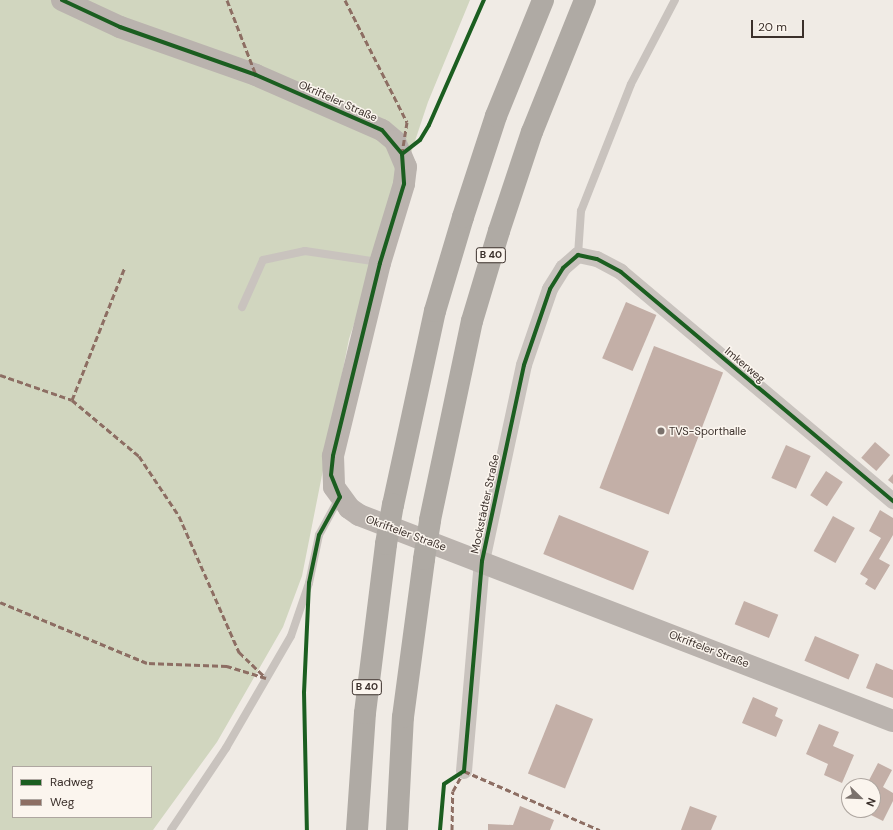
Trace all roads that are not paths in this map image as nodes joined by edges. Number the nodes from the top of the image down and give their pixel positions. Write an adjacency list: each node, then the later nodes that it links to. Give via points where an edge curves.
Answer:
1 (62, 0): 6 (street, Okrifteler Straße, via 120,27 256,75 382,130 395,141 406,167 404,184)
2 (543, 0): 14 (highway, B 40, bridge, via 496,116 434,318 386,544 364,713)
3 (585, 0): 15 (highway, B 40, bridge, via 532,132 498,231 472,321 424,559 403,717)
4 (675, 0): 5 (lane, via 631,84 581,211)
5 (578, 255): 9 (street, Imkerweg, via 597,259 621,272); 10 (street, Mockstädter Straße, via 563,268 550,289 524,365)
6 (380, 263): 7 (lane, via 305,251 263,260); 8 (street, Okrifteler Straße, via 333,456 331,475)
7 (242, 307)
8 (340, 497): 10 (street, Okrifteler Straße, via 359,515); 13 (lane, via 320,535 309,583 291,636 226,748)
9 (893, 501)
10 (482, 561): 11 (street, Okrifteler Straße); 12 (street, Mockstädter Straße)
11 (893, 721)
12 (464, 771)
13 (171, 830)
14 (357, 830)
15 (397, 830)

